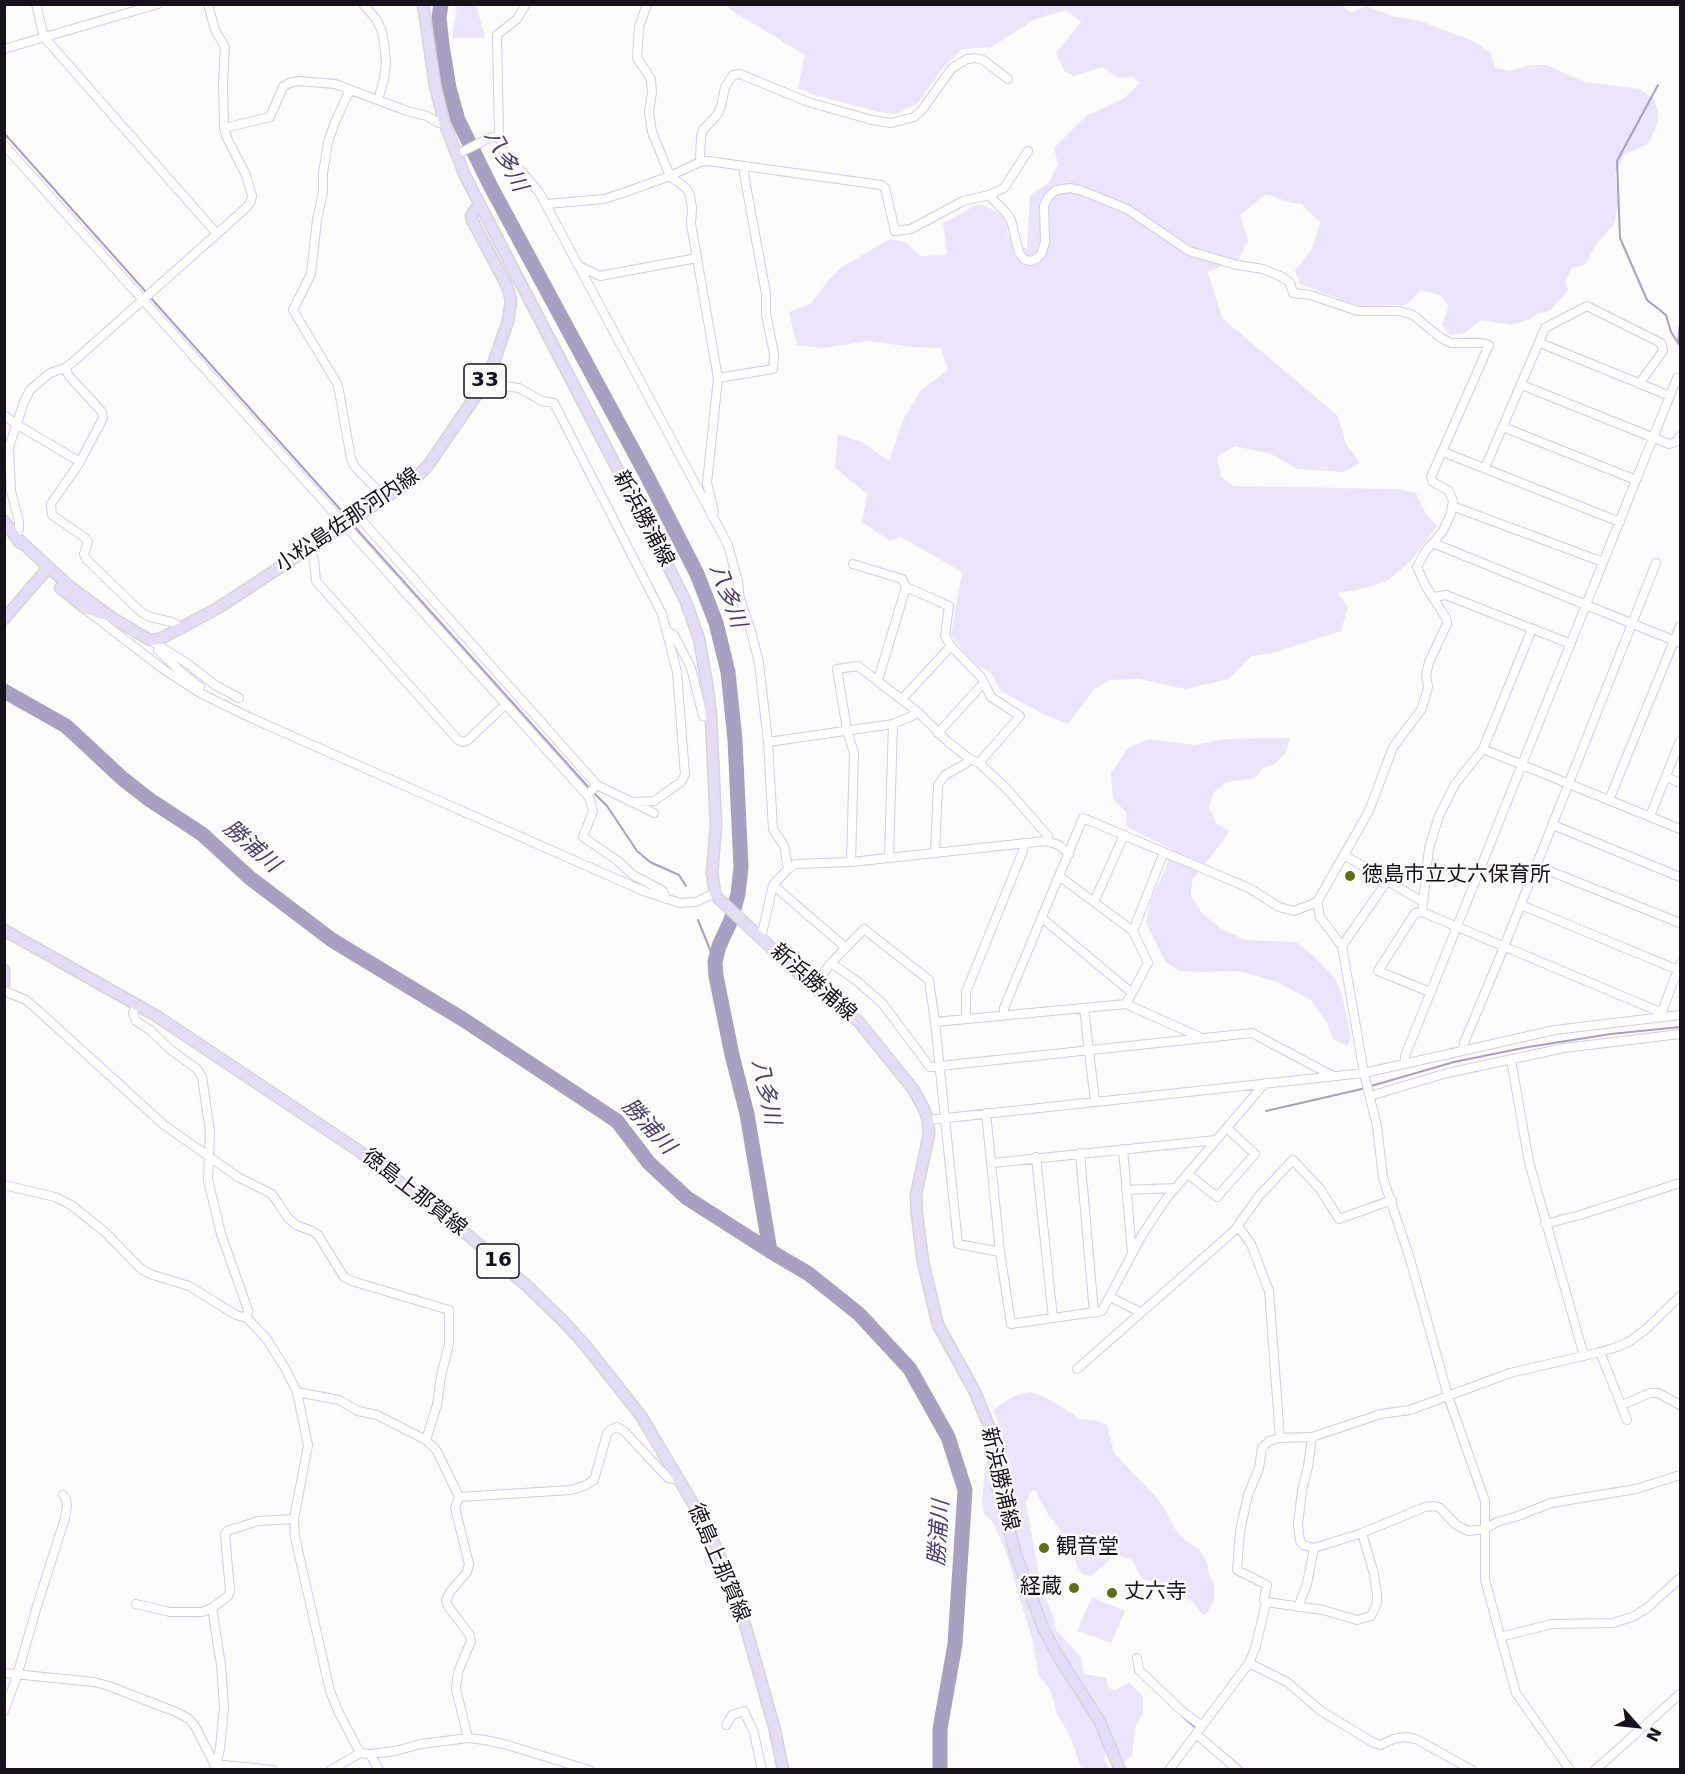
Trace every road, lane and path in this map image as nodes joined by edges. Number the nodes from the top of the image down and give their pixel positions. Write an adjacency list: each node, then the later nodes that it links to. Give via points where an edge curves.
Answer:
1 (36, 4): 8 (street)
2 (158, 4): 8 (street)
3 (208, 4): 14 (street, via 215,30 225,47)
4 (363, 4): 12 (street, via 376,19 384,43 386,62)
5 (423, 4): 13 (main road, 小松島佐那河内線 / 33)
6 (526, 4): 15 (street, via 517,19 497,35)
7 (646, 4): 21 (street, via 639,27 637,58 651,79 650,119)
8 (44, 37): 9 (street); 25 (street)
9 (4, 49)
10 (1008, 80): 19 (street, via 983,60 967,59 952,69 914,117 891,123 808,102 740,74 733,75 717,115 703,130)
11 (350, 90): 12 (street); 14 (street, via 320,82 289,83 279,94 270,117); 46 (street, via 328,142 311,274 293,310 338,385 351,459)
12 (378, 100): 13 (street)
13 (444, 122): 18 (main road, 小松島佐那河内線 / 33)
14 (224, 128): 25 (street, via 252,196 247,207)
15 (494, 137): 18 (street); 23 (street, via 505,157)
16 (4, 145): 28 (street)
17 (1028, 151): 22 (street, via 1004,188)
18 (458, 154): 24 (main road, 小松島佐那河内線 / 33)
19 (700, 162): 20 (street); 21 (street)
20 (745, 167): 22 (street, via 881,185 895,231 911,229 963,201); 31 (street, via 766,294 773,369)
21 (670, 176): 23 (street, via 604,198); 26 (street, via 690,195)
22 (988, 195): 42 (street, via 1011,220 1019,253 1025,260 1038,258 1042,252 1044,206 1048,197 1056,190 1070,188 1127,209 1189,250 1282,277 1290,283 1293,293 1358,311 1399,311 1413,315 1451,343 1489,345)
23 (547, 204): 27 (street)
24 (478, 206): 33 (main road, 小松島佐那河内線 / 33, via 472,220 511,300 508,321); 81 (main road, 新浜勝浦線, via 686,602 699,639)
25 (217, 234): 28 (street)
26 (698, 258): 27 (street, via 600,276); 31 (street)
27 (578, 265): 48 (street)
28 (147, 297): 30 (street); 50 (street)
29 (1540, 343): 34 (street); 34 (street, via 1545,328 1587,306 1661,343 1663,351); 35 (street)
30 (65, 368): 38 (street, via 50,373 30,390); 43 (street, via 103,418)
31 (718, 378): 48 (street, via 707,483)
32 (1677, 378): 36 (street)
33 (486, 379): 46 (main road, 小松島佐那河内線 / 33, via 429,464); 69 (street, via 495,385 519,387 542,401 554,403 642,571)
34 (1640, 384): 36 (street)
35 (1521, 385): 39 (street); 41 (street)
36 (1670, 396): 41 (street)
37 (4, 415): 38 (street)
38 (16, 424): 43 (street); 52 (street, via 9,447 11,491 20,529)
39 (1503, 427): 44 (street); 45 (street)
40 (1680, 436): 41 (street, via 1669,444)
41 (1653, 438): 45 (street)
42 (1443, 452): 44 (street); 47 (street, via 1431,477 1449,491)
43 (80, 462): 68 (street, via 51,504 52,515 84,537 88,542 86,559 141,612 177,624)
44 (1485, 468): 51 (street)
45 (1636, 480): 51 (street)
46 (385, 498): 50 (main road, 小松島佐那河内線 / 33)
47 (1452, 506): 53 (street, via 1443,531); 55 (street)
48 (712, 516): 86 (street, via 731,554 759,663)
49 (4, 521): 52 (main road)
50 (351, 521): 54 (main road, 小松島佐那河内線 / 33); 78 (street); 94 (street)
51 (1620, 522): 55 (street)
52 (16, 537): 58 (main road)
53 (1433, 543): 60 (street, via 1417,567); 61 (street)
54 (310, 548): 68 (main road, 小松島佐那河内線 / 33); 78 (street, via 316,581 458,740 468,740)
55 (1604, 562): 61 (street)
56 (1656, 563): 65 (street)
57 (853, 564): 59 (street, via 902,579)
58 (43, 574): 62 (main road); 63 (main road, via 68,585); 64 (main road)
59 (906, 587): 73 (street, via 948,606 945,636); 74 (street)
60 (1434, 597): 67 (street, via 1446,595); 107 (street, via 1447,624 1429,662 1421,710 1393,747 1369,812)
61 (1587, 605): 65 (street); 72 (street)
62 (85, 609): 63 (main road); 79 (street, via 163,669)
63 (111, 617): 70 (main road)
64 (4, 619)
65 (1633, 624): 71 (street); 93 (street)
66 (1680, 627): 71 (street)
67 (1532, 629): 72 (street); 87 (street)
68 (180, 630): 70 (main road, 小松島佐那河内線 / 33)
69 (667, 631): 81 (street, via 674,635 691,668 703,716); 96 (street, via 679,692 685,776 654,801)
70 (150, 640): 76 (street); 79 (street, via 182,674)
71 (1678, 642): 95 (street)
72 (1571, 644): 90 (street)
73 (951, 646): 75 (street); 77 (street)
74 (878, 680): 77 (street); 83 (street, via 858,666 837,669)
75 (985, 684): 84 (street); 89 (street, via 991,697 1020,716)
76 (239, 699)
77 (902, 699): 80 (street)
78 (505, 705): 94 (street)
79 (227, 706): 117 (street)
80 (919, 713): 82 (street); 84 (street)
81 (711, 718): 116 (main road, 新浜勝浦線, via 716,825 712,873)
82 (893, 724): 83 (street); 108 (street)
83 (847, 730): 86 (street); 109 (street, via 854,753)
84 (938, 733): 88 (street)
85 (1680, 741): 91 (street)
86 (768, 742): 111 (street, via 773,829 783,846)
87 (1483, 749): 90 (street); 121 (street, via 1455,784 1439,816 1429,848)
88 (970, 759): 89 (street); 104 (street, via 945,775 938,785)
89 (979, 763): 102 (street, via 1012,795)
90 (1522, 765): 93 (street); 124 (street)
91 (1666, 777): 92 (street); 98 (street)
92 (1680, 783)
93 (1569, 784): 95 (street); 99 (street)
94 (592, 791): 96 (street); 117 (street, via 593,811 583,837 633,875 663,891)
95 (1609, 800): 98 (street)
96 (631, 802): 97 (street)
97 (654, 813)
98 (1650, 816): 100 (street)
99 (1553, 825): 110 (street); 113 (street)
100 (1680, 829)
101 (1124, 835): 105 (street); 106 (street, via 1083,818); 118 (street)
102 (1049, 842): 103 (street); 106 (street)
103 (1024, 843): 104 (street); 146 (street, via 966,992)
104 (935, 852): 108 (street)
105 (1164, 852): 119 (street, via 1249,888 1279,907 1294,911); 126 (street)
106 (1069, 854): 112 (street)
107 (1344, 855): 114 (street); 119 (street)
108 (889, 858): 109 (street)
109 (851, 862): 111 (street, via 795,864)
110 (1537, 866): 120 (street); 123 (street)
111 (788, 869): 115 (street)
112 (1059, 876): 118 (street); 122 (street)
113 (1680, 877)
114 (1387, 880): 121 (street); 128 (street)
115 (773, 885): 127 (street); 129 (street)
116 (716, 895): 117 (street, via 696,902); 127 (main road, 新浜勝浦線)
117 (666, 899)
118 (1094, 902): 126 (street)
119 (1317, 902): 128 (street, via 1320,916)
120 (1521, 905): 130 (street); 132 (street)
121 (1423, 907): 124 (street); 138 (street, via 1415,913 1378,971)
122 (1042, 918): 139 (street); 144 (street)
123 (1680, 923)
124 (1457, 926): 130 (street); 138 (street)
125 (4, 930): 140 (main road, 徳島上那賀線 / 16)
126 (1133, 931): 139 (street, via 1148,963)
127 (759, 936): 136 (main road, 新浜勝浦線)
128 (1342, 946): 155 (street)
129 (845, 947): 131 (street); 147 (street, via 864,929 929,980)
130 (1504, 947): 143 (street); 151 (street)
131 (831, 963): 136 (street); 154 (street, via 882,1004 930,1067)
132 (1679, 967): 143 (street)
133 (4, 970): 134 (main road)
134 (5, 979): 135 (main road)
135 (4, 984)
136 (813, 987): 162 (main road, 新浜勝浦線, via 866,1030 913,1089)
137 (4, 991): 167 (street, via 26,1000 164,1125)
138 (1430, 992): 153 (street)
139 (1132, 993): 141 (street)
140 (136, 1004): 167 (street, via 136,1021 202,1077 210,1132); 198 (main road, 徳島上那賀線 / 16, via 372,1160 526,1285 585,1345 641,1416)
141 (1126, 1004): 142 (street); 149 (street)
142 (1084, 1008): 144 (street); 150 (street)
143 (1660, 1015): 145 (street); 151 (street, via 1555,1030)
144 (1004, 1016): 146 (street)
145 (1680, 1016)
146 (966, 1019): 147 (street)
147 (935, 1022): 154 (street)
148 (1680, 1034): 152 (street, via 1564,1048)
149 (1202, 1039): 150 (street); 156 (street, via 1252,1033)
150 (1089, 1050): 154 (street); 159 (street)
151 (1463, 1050): 153 (street)
152 (1511, 1060): 158 (street, via 1447,1073); 176 (street, via 1529,1162)
153 (1405, 1062): 155 (street)
154 (939, 1066): 161 (street)
155 (1364, 1073): 156 (street); 158 (street)
156 (1333, 1076): 157 (street)
157 (1265, 1083): 159 (street); 163 (street)
158 (1370, 1096): 175 (street, via 1383,1178)
159 (1095, 1102): 160 (street)
160 (986, 1113): 161 (street); 169 (street)
161 (945, 1118): 162 (street); 178 (street, via 958,1244)
162 (928, 1120): 230 (main road, 新浜勝浦線, via 916,1215 938,1325 993,1433 997,1486 1016,1555 1043,1628 1100,1722)
163 (1227, 1128): 164 (street); 170 (street, via 1255,1154 1217,1197)
164 (1216, 1140): 165 (street); 170 (street)
165 (1123, 1149): 166 (street); 174 (street)
166 (1080, 1153): 168 (street); 182 (street)
167 (208, 1157): 184 (street, via 213,1202 248,1310); 196 (street, via 272,1194 288,1218 318,1235 344,1277 449,1310 449,1344)
168 (1036, 1157): 169 (street); 185 (street)
169 (993, 1163): 178 (street)
170 (1188, 1173): 173 (street)
171 (1680, 1183): 176 (street)
172 (4, 1185): 184 (street, via 55,1197 71,1205 140,1268 189,1286)
173 (1175, 1188): 174 (street); 179 (street)
174 (1126, 1191): 179 (street)
175 (1392, 1200): 177 (street, via 1339,1219 1320,1189 1293,1160 1259,1196); 190 (street)
176 (1545, 1224): 187 (street)
177 (1238, 1226): 183 (street); 195 (street, via 1251,1244 1269,1291)
178 (1000, 1252): 185 (street, via 1011,1324)
179 (1132, 1254): 181 (street)
180 (1680, 1296): 186 (street, via 1630,1341)
181 (1110, 1297): 182 (street, via 1102,1311); 183 (street)
182 (1094, 1312): 185 (street)
183 (1140, 1312): 188 (street)
184 (247, 1318): 189 (street, via 266,1338)
185 (1053, 1318)
186 (1600, 1352): 187 (street); 191 (street)
187 (1584, 1356): 190 (street, via 1510,1373)
188 (1077, 1369)
189 (297, 1392): 196 (street, via 339,1400); 201 (street, via 309,1445)
190 (1448, 1396): 194 (street); 202 (street, via 1485,1501)
191 (1622, 1405): 192 (street, via 1650,1393); 193 (street)
192 (1680, 1405)
193 (1627, 1420)
194 (1312, 1437): 195 (street); 204 (street, via 1298,1525 1300,1541)
195 (1280, 1438): 206 (street, via 1262,1448 1240,1531 1237,1570 1267,1585)
196 (426, 1440): 200 (street, via 437,1451)
197 (1680, 1475): 202 (street, via 1636,1490 1551,1503)
198 (679, 1477): 200 (street, via 668,1478 617,1427 607,1434 594,1480 584,1486); 229 (main road, 徳島上那賀線 / 16, via 707,1527 738,1606)
199 (63, 1495): 214 (street, via 67,1506 65,1518)
200 (459, 1497): 220 (street, via 455,1508 469,1564 446,1600 471,1641 458,1672 456,1689)
201 (294, 1519): 209 (street, via 258,1521 227,1530 231,1591); 221 (street, via 330,1691)
202 (1486, 1529): 203 (street, via 1463,1530 1434,1506); 210 (street, via 1485,1580)
203 (1362, 1533): 204 (street); 208 (street, via 1377,1595 1371,1616 1357,1620)
204 (1314, 1548): 208 (street)
205 (1680, 1578): 210 (street, via 1646,1609 1623,1620 1552,1624)
206 (1266, 1602): 208 (street); 212 (street)
207 (136, 1604): 209 (street, via 170,1612 202,1612)
208 (1298, 1607)
209 (212, 1608): 223 (street, via 224,1708)
210 (1500, 1637): 234 (street, via 1516,1693)
211 (1137, 1658): 218 (street, via 1139,1670)
212 (1249, 1663): 218 (street); 233 (street, via 1287,1682 1321,1710 1374,1743 1405,1737 1416,1739)
213 (4, 1673): 214 (street)
214 (17, 1676): 216 (street); 223 (street, via 94,1682 176,1712 195,1726)
215 (1680, 1694): 235 (street)
216 (4, 1711)
217 (726, 1725): 228 (street, via 732,1715 744,1710)
218 (1202, 1726): 219 (street)
219 (1196, 1734): 231 (street); 232 (street)
220 (468, 1738): 222 (street); 227 (street, via 504,1744)
221 (360, 1753): 222 (street); 225 (street)
222 (370, 1754): 226 (street)
223 (216, 1767): 224 (street)
224 (273, 1770)
225 (331, 1770)
226 (379, 1770)
227 (589, 1770)
228 (762, 1770)
229 (783, 1770)
230 (1120, 1770)
231 (1169, 1770)
232 (1239, 1770)
233 (1472, 1770)
234 (1570, 1770)
235 (1595, 1770)

